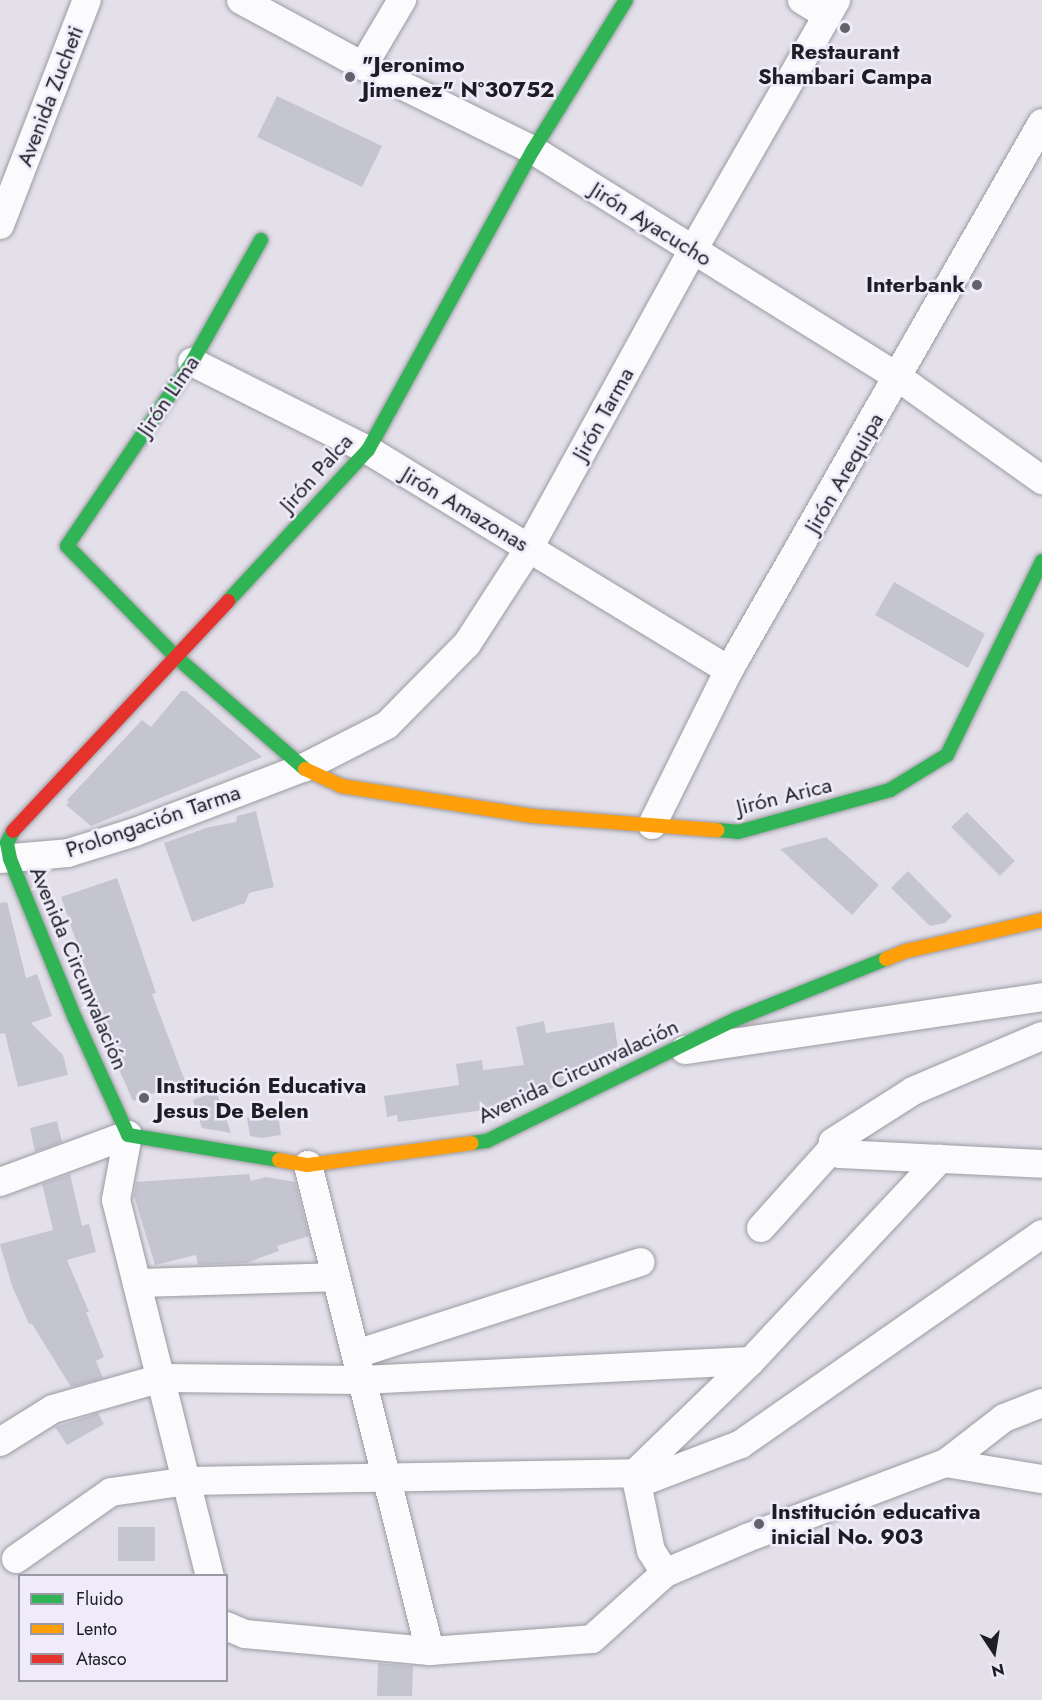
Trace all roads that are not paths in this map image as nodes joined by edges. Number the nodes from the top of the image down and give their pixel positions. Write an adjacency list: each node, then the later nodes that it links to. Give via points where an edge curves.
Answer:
1 (87, 0): 10 (street, Avenida Zucheti)
2 (241, 0): 7 (street, Jirón Ayacucho)
3 (402, 0): 7 (street)
4 (627, 0): 9 (street, Jirón Palca)
5 (802, 0): 6 (street)
6 (831, 8): 12 (street, Jirón Tarma)
7 (363, 66): 9 (street, Jirón Ayacucho)
8 (1042, 123): 14 (street, Jirón Arequipa)
9 (533, 150): 12 (street, Jirón Ayacucho); 15 (street, Jirón Palca)
10 (0, 225)
11 (261, 240): 13 (street, Jirón Lima)
12 (693, 250): 14 (street, Jirón Ayacucho); 18 (street, Jirón Tarma)
13 (192, 362): 15 (street, Jirón Amazonas); 17 (street, Jirón Lima)
14 (899, 378): 16 (street, Jirón Ayacucho); 21 (street, Jirón Arequipa)
15 (368, 450): 18 (street, Jirón Amazonas); 20 (street, Jirón Palca)
16 (1042, 480)
17 (67, 546): 20 (street, Jirón Arica)
18 (529, 548): 21 (street, Jirón Amazonas); 22 (street, Jirón Tarma, via 467,644 387,725)
19 (1042, 561): 23 (street, Jirón Arica, via 947,755 890,790 738,832)
20 (175, 656): 22 (street, Jirón Arica); 24 (street, Jirón Palca, via 13,831)
21 (729, 670): 23 (street, Jirón Arequipa)
22 (303, 768): 23 (street, Jirón Arica, via 341,786 533,816); 24 (street, Prolongación Tarma, via 68,854)
23 (652, 825)
24 (5, 859): 29 (street, Avenida Circunvalación)
25 (1042, 920): 28 (street, Avenida Circunvalación, via 906,951 736,1019)
26 (1042, 997): 28 (street)
27 (1042, 1036): 30 (street, via 913,1091 833,1142)
28 (668, 1053): 33 (street, Avenida Circunvalación, via 487,1141)
29 (128, 1135): 33 (street, Avenida Circunvalación); 34 (street); 39 (street, via 116,1200)
30 (832, 1149): 31 (street, via 840,1154); 35 (street)
31 (940, 1159): 32 (street); 40 (street)
32 (1042, 1164)
33 (308, 1165): 38 (street)
34 (0, 1182)
35 (761, 1228)
36 (1042, 1234): 47 (street, via 741,1444)
37 (641, 1262): 41 (street)
38 (336, 1277): 39 (street); 41 (street)
39 (137, 1283): 42 (street)
40 (751, 1361): 41 (street); 47 (street)
41 (359, 1367): 42 (street); 46 (street)
42 (162, 1378): 44 (street, via 53,1409); 49 (street)
43 (1042, 1402): 45 (street, via 1004,1418)
44 (0, 1442)
45 (946, 1462): 48 (street); 51 (street)
46 (387, 1477): 47 (street); 49 (street); 54 (street)
47 (636, 1478): 51 (street, via 651,1551)
48 (1042, 1479)
49 (188, 1481): 50 (street, via 111,1492); 52 (street)
50 (16, 1559)
51 (665, 1573): 54 (street, via 592,1640)
52 (210, 1574)
53 (228, 1627): 54 (street, via 245,1634)
54 (430, 1651)

